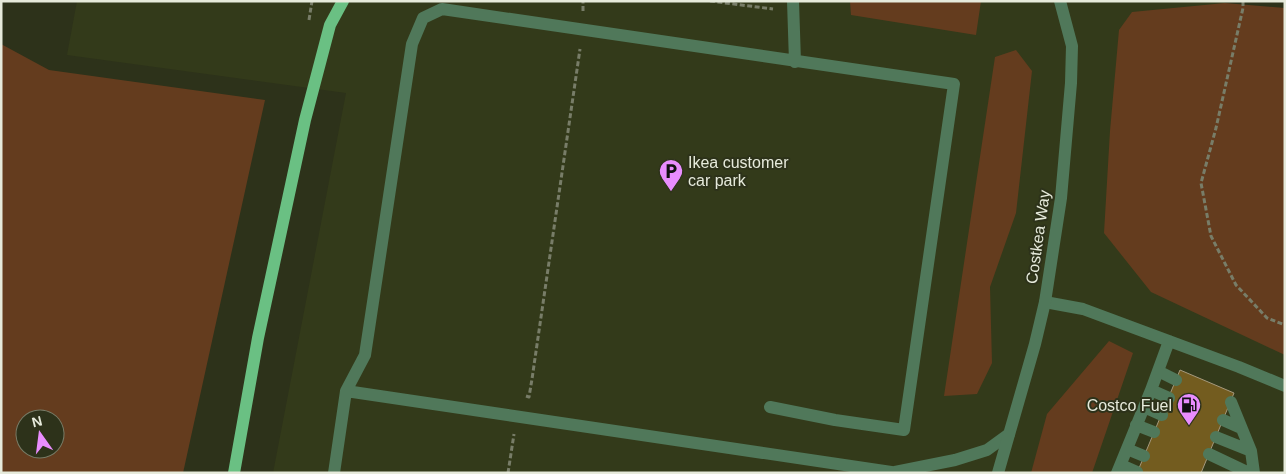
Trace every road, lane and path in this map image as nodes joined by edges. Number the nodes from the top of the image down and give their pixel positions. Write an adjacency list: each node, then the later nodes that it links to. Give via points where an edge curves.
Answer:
1 (342, 1): 37 (main road, via 330,25 305,120 258,338)
2 (583, 1): 7 (path)
3 (710, 1): 6 (path)
4 (1243, 1): 10 (path, via 1216,128 1200,183 1211,236 1236,285 1267,318)
5 (1061, 2): 9 (street, Costkea Way, via 1072,46 1071,83 1061,198)
6 (794, 7): 8 (street)
7 (582, 30): 8 (street); 16 (street, via 442,9 423,18 412,44 365,355); 22 (path, via 529,397 520,395)
8 (795, 62): 19 (street, via 954,84 904,430)
9 (1045, 302): 11 (street, via 1083,309); 27 (street, Costkea Way)
10 (1285, 325)
11 (1169, 342): 12 (street); 14 (street)
12 (1158, 371): 13 (street); 15 (street)
13 (1176, 380)
14 (1285, 386)
15 (1151, 390): 17 (street); 20 (street)
16 (346, 391): 22 (street); 38 (street)
17 (1169, 398)
18 (1231, 402): 25 (street)
19 (770, 407)
20 (1144, 407): 21 (street); 24 (street)
21 (1162, 415)
22 (516, 416): 35 (street); 39 (path)
23 (1223, 420): 25 (street)
24 (1136, 425): 26 (street); 29 (street)
25 (1241, 428): 30 (street)
26 (1154, 432)
27 (1009, 434): 34 (street, via 987,450); 40 (street, Costkea Way)
28 (1216, 437): 30 (street)
29 (1127, 449): 32 (street); 33 (street)
30 (1251, 450): 42 (street)
31 (1209, 454): 41 (street)
32 (1144, 456)
33 (1119, 469): 36 (street)
34 (926, 470): 35 (street)
35 (896, 472)
36 (1138, 472)
37 (234, 473)
38 (334, 473)
39 (508, 473)
40 (998, 473)
41 (1249, 473)
42 (1254, 473)

